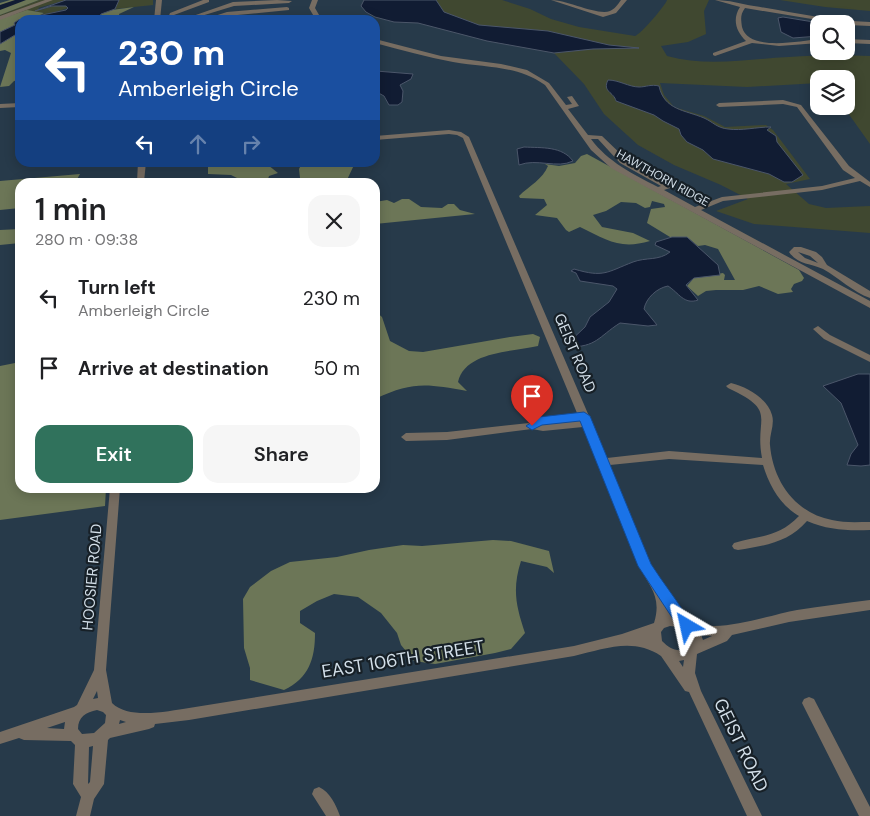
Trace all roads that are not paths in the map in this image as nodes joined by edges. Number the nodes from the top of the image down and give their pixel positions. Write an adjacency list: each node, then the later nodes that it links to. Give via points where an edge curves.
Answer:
1 (50, 0): 22 (street)
2 (158, 0): 16 (street)
3 (190, 0): 14 (street)
4 (206, 0): 14 (street)
5 (290, 0): 11 (street); 15 (street)
6 (315, 0): 21 (street, via 312,8)
7 (554, 0): 8 (street, via 603,15 614,12)
8 (624, 0)
9 (718, 0): 12 (street)
10 (726, 0): 12 (street)
11 (232, 2): 18 (street)
12 (733, 5): 13 (street)
13 (743, 6): 23 (street); 25 (street, via 738,14 740,28)
14 (192, 7): 17 (street)
15 (287, 9): 19 (street); 20 (street)
16 (157, 15)
17 (172, 15)
18 (198, 15)
19 (223, 15)
20 (289, 15)
21 (316, 15)
22 (0, 18)
23 (870, 24)
24 (380, 39): 30 (street, via 451,60)
25 (751, 41): 27 (street, via 770,44); 29 (street)
26 (855, 41): 28 (street)
27 (810, 42)
28 (870, 42)
29 (715, 54)
30 (513, 66): 31 (street); 36 (street, via 543,80)
31 (547, 75)
32 (570, 97): 36 (street, via 576,106)
33 (15, 105): 35 (street)
34 (719, 105): 38 (street, via 783,102 799,106 846,168)
35 (0, 106)
36 (564, 107): 40 (street, HAWTHORN RIDGE, via 586,137 600,137 623,161 667,186 657,190)
37 (380, 138): 51 (street, GEIST ROAD, via 449,132 466,137)
38 (861, 179): 39 (street); 40 (street, via 822,188 744,197)
39 (870, 185)
40 (699, 213): 43 (street, HAWTHORN RIDGE)
41 (824, 266): 42 (street)
42 (841, 279): 43 (street); 44 (street)
43 (831, 284): 45 (street, HAWTHORN RIDGE)
44 (855, 286): 45 (street); 46 (street)
45 (845, 292): 47 (street, HAWTHORN RIDGE)
46 (870, 295)
47 (870, 305)
48 (818, 329): 49 (street)
49 (870, 359)
50 (731, 386): 54 (street, via 755,398 765,410)
51 (586, 420): 52 (street, via 543,428 532,426 447,436); 53 (street, GEIST ROAD)
52 (406, 437)
53 (603, 462): 54 (street, via 669,455); 59 (street, GEIST ROAD, via 645,566)
54 (768, 462): 56 (street, via 779,493)
55 (116, 493): 67 (street, HOOSIER ROAD)
56 (806, 515): 57 (street, via 841,526); 58 (street, via 777,539)
57 (870, 526)
58 (738, 546)
59 (658, 586): 61 (street, GEIST ROAD, via 664,610); 62 (street, GEIST ROAD)
60 (870, 605): 63 (street, via 789,617)
61 (658, 626): 62 (street, via 670,621); 64 (street, EAST 106TH STREET); 65 (street, via 654,637)
62 (687, 626): 63 (street, via 703,631); 66 (street, via 697,640)
63 (727, 632): 66 (street)
64 (622, 639): 65 (street, EAST 106TH STREET, via 641,641); 72 (street, EAST 106TH STREET, via 574,650)
65 (663, 651): 66 (street, via 681,656); 68 (street, GEIST ROAD)
66 (693, 651): 68 (street, GEIST ROAD, via 689,673)
67 (100, 670): 70 (street, HOOSIER ROAD); 71 (street, HOOSIER ROAD)
68 (695, 691): 81 (street, GEIST ROAD)
69 (809, 703): 82 (street)
70 (109, 709): 71 (street, via 97,704); 72 (street, EAST 106TH STREET, via 140,720); 74 (street, via 112,724)
71 (80, 710): 73 (street); 76 (street, via 71,722 71,731)
72 (189, 714): 74 (street, EAST 106TH STREET)
73 (15, 734): 75 (street); 76 (street)
74 (104, 735): 76 (street, via 93,741); 78 (street, via 97,784)
75 (0, 738)
76 (78, 738): 78 (street, via 80,784)
77 (320, 794): 80 (street)
78 (88, 796): 79 (street)
79 (83, 816)
80 (333, 816)
81 (754, 816)
82 (867, 816)

